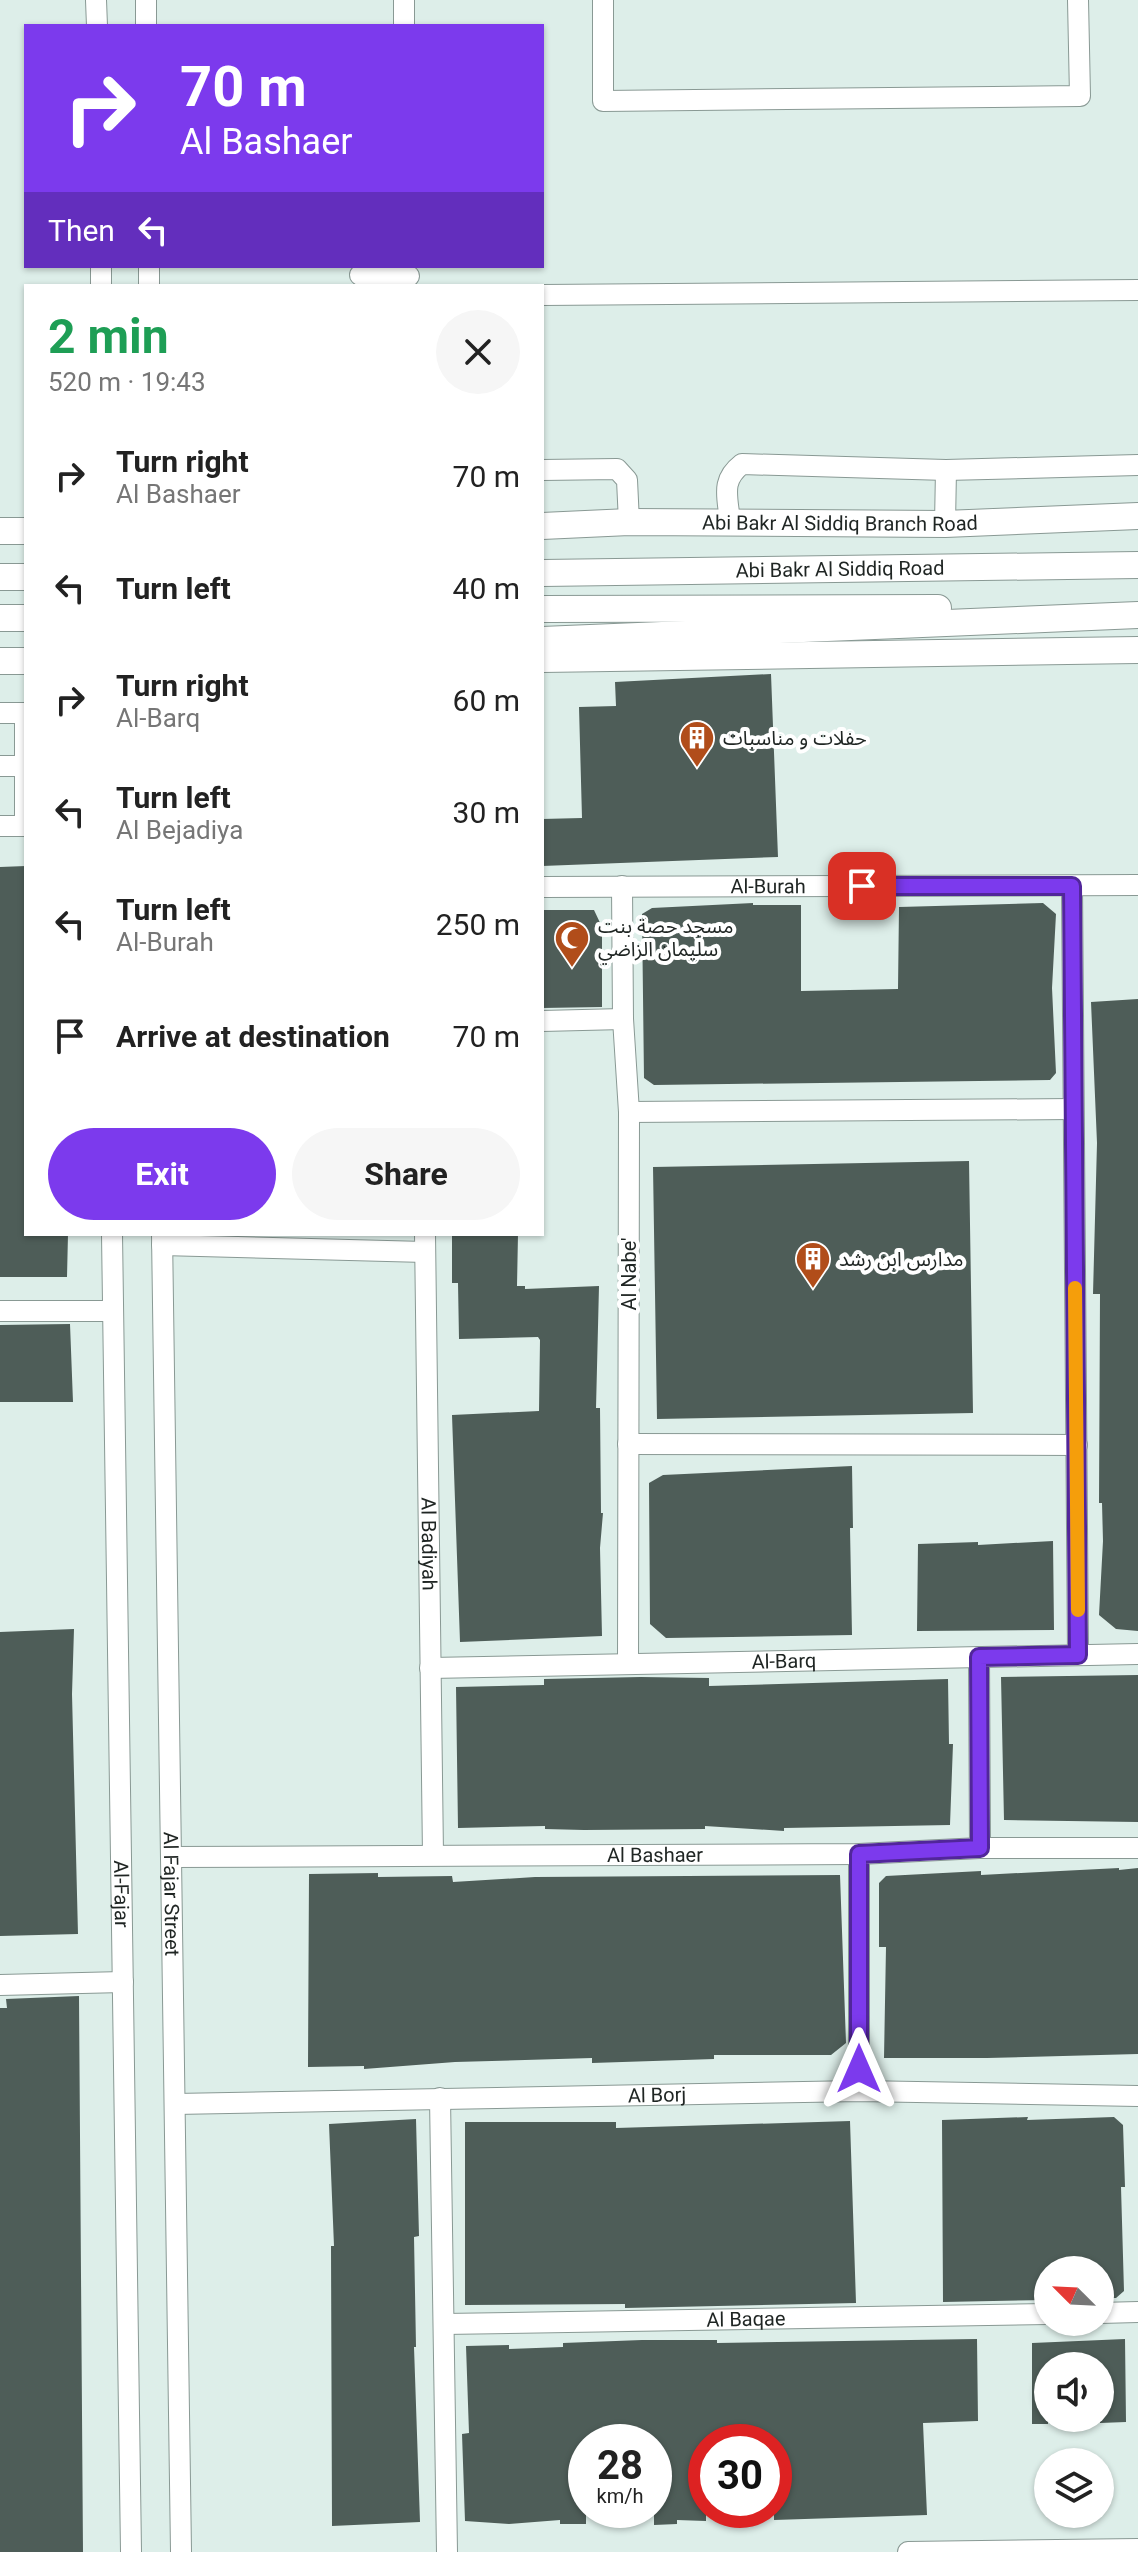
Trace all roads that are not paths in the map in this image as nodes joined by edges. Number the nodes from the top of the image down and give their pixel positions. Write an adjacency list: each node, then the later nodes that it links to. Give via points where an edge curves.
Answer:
1 (96, 0): 6 (street)
2 (146, 0): 7 (street)
3 (404, 0): 8 (street)
4 (603, 0): 5 (street, via 603,101 1080,96)
5 (1078, 0)
6 (97, 24)
7 (146, 24)
8 (404, 24)
9 (360, 275): 10 (street)
10 (409, 276)
11 (1138, 290): 12 (street)
12 (544, 295)
13 (1138, 465): 15 (street)
14 (544, 470): 17 (street, via 617,469 627,480)
15 (946, 470): 18 (street, via 742,464 727,483); 19 (street)
16 (1138, 516): 19 (main road, Abi Bakr Al Siddiq Branch Road)
17 (629, 522): 18 (main road, Abi Bakr Al Siddiq Branch Road); 20 (main road, Abi Bakr Al Siddiq Branch Road)
18 (730, 522): 19 (main road, Abi Bakr Al Siddiq Branch Road)
19 (945, 524): 23 (main road)
20 (544, 526)
21 (0, 531): 22 (main road)
22 (24, 531)
23 (1138, 531)
24 (1138, 565): 25 (main road, Abi Bakr Al Siddiq Road)
25 (544, 573)
26 (0, 577): 27 (main road)
27 (24, 577)
28 (1138, 607): 29 (main road, Abi Bakr Al Siddiq Road)
29 (544, 609)
30 (1138, 615): 33 (main road)
31 (0, 618): 32 (main road)
32 (24, 618)
33 (544, 640)
34 (1138, 650): 35 (main road)
35 (544, 659)
36 (0, 661): 37 (main road)
37 (24, 661)
38 (0, 713): 39 (street)
39 (24, 713)
40 (0, 766): 41 (street)
41 (24, 766)
42 (0, 826): 43 (street)
43 (24, 826)
44 (1138, 885): 46 (street, Al-Burah)
45 (622, 886): 46 (street, Al-Burah); 47 (street, Al-Burah); 48 (street, Al Nabe')
46 (1072, 886): 50 (street)
47 (544, 887)
48 (623, 1019): 49 (street); 51 (street, Al Nabe')
49 (544, 1021)
50 (1072, 1109): 51 (street); 58 (street)
51 (629, 1112): 57 (street, Al Nabe')
52 (112, 1236): 56 (street, Al-Fajar)
53 (162, 1240): 54 (street); 68 (street, Al Fajar Street)
54 (425, 1243): 63 (street, Al Badiyah)
55 (0, 1311): 56 (street)
56 (113, 1311): 69 (street, Al-Fajar)
57 (628, 1444): 58 (street); 62 (street, Al Nabe')
58 (1077, 1445): 60 (street)
59 (1138, 1654): 60 (street, Al-Barq)
60 (1078, 1655): 61 (street, Al-Barq)
61 (979, 1657): 62 (street, Al-Barq); 64 (street)
62 (628, 1663): 63 (street, Al-Barq)
63 (430, 1668): 67 (street, Al Badiyah)
64 (980, 1848): 65 (street, Al Bashaer); 66 (street, Al Bashaer)
65 (1138, 1848)
66 (859, 1854): 67 (street, Al Bashaer); 71 (street)
67 (433, 1855): 68 (street, Al Bashaer)
68 (171, 1857): 74 (street, Al Fajar Street)
69 (123, 1982): 70 (street); 80 (street, Al-Fajar)
70 (0, 1985)
71 (859, 2091): 72 (street, Al Borj); 73 (street, Al Borj)
72 (1138, 2096)
73 (440, 2098): 74 (street, Al Borj); 78 (street)
74 (175, 2104): 81 (street, Al Fajar Street)
75 (1138, 2312): 76 (street)
76 (1114, 2313)
77 (1034, 2314): 78 (street, Al Baqae)
78 (444, 2324): 82 (street)
79 (1138, 2549): 83 (street)
80 (131, 2552)
81 (181, 2552)
82 (447, 2552)
83 (908, 2552)

